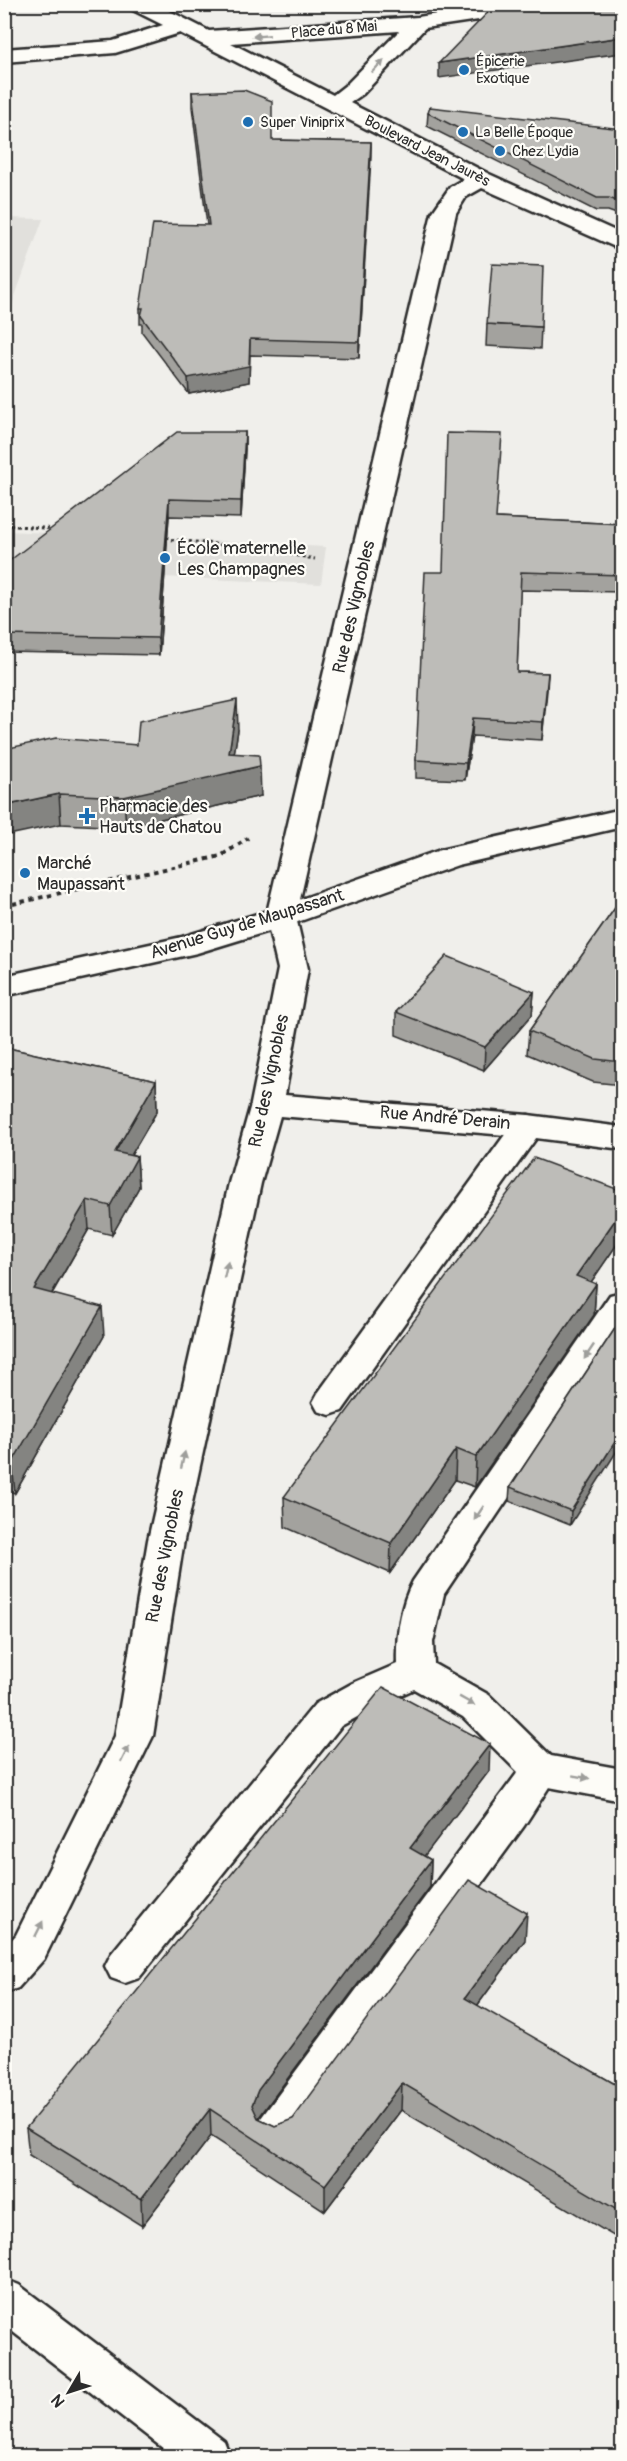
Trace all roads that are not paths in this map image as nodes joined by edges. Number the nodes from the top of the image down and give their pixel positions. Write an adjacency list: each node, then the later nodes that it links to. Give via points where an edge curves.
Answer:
1 (139, 4): 4 (street, Boulevard Jean Jaurès)
2 (545, 4): 3 (street)
3 (418, 23): 5 (street, Place du 8 Mai, one-way to 5); 7 (street, Place du 8 Mai, one-way to 3, via 355,89)
4 (180, 26): 5 (street, Boulevard Jean Jaurès); 6 (street, via 115,47)
5 (206, 39): 7 (street, Boulevard Jean Jaurès)
6 (4, 56)
7 (334, 104): 8 (street, Boulevard Jean Jaurès)
8 (482, 179): 9 (street, Boulevard Jean Jaurès); 11 (street, Rue des Vignobles, via 458,192 444,213)
9 (622, 243)
10 (622, 818): 11 (street, Avenue Guy de Maupassant, via 450,857)
11 (281, 918): 12 (street, Avenue Guy de Maupassant, via 186,946); 13 (street, Rue des Vignobles, via 293,969)
12 (4, 986)
13 (267, 1104): 14 (street, Rue André Derain); 22 (street, Rue des Vignobles, one-way to 13, via 30,1947 134,1736 166,1540 245,1183)
14 (528, 1126): 15 (street, Rue André Derain); 17 (street)
15 (622, 1138)
16 (622, 1304): 18 (street, one-way to 18, via 426,1591 415,1642)
17 (330, 1402)
18 (416, 1672): 19 (street, one-way to 19, via 476,1706); 21 (street, via 328,1715)
19 (540, 1770): 20 (street, one-way to 20); 23 (street)
20 (622, 1785)
21 (125, 1966)
22 (4, 1976)
23 (276, 2131)
24 (4, 2300): 25 (street)
25 (208, 2457)

